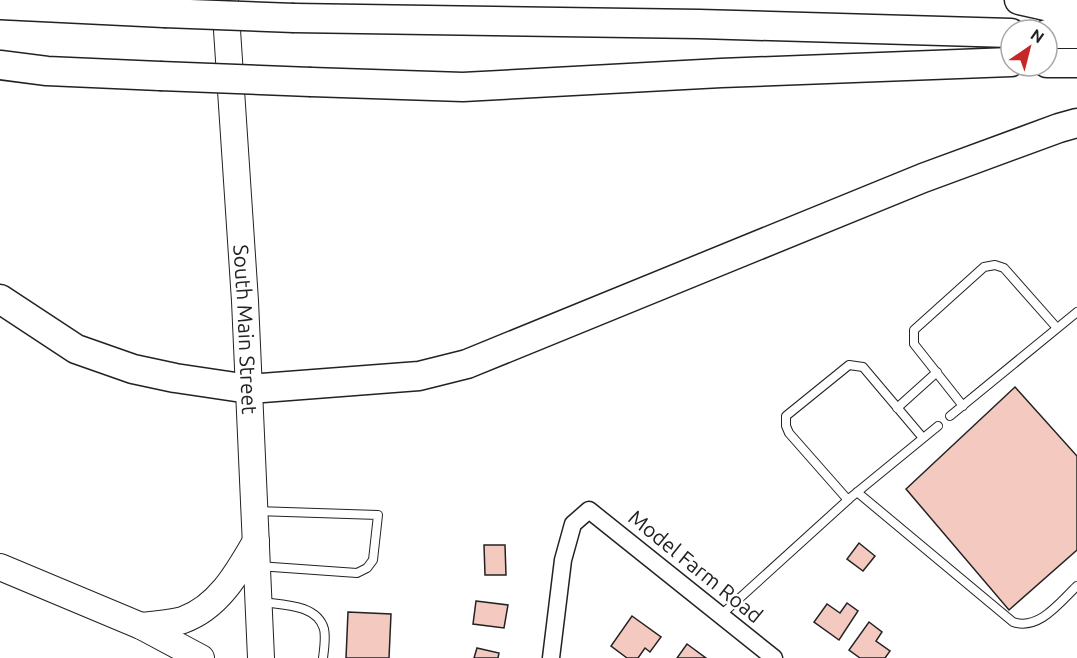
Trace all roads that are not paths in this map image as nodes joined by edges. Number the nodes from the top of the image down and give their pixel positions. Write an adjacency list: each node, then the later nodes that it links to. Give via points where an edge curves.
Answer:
1 (225, 0): 17 (main road, South Main Street)
2 (1019, 0): 4 (highway)
3 (0, 5): 5 (highway, bridge, via 294,18)
4 (1077, 14)
5 (999, 33)
6 (1059, 34): 7 (highway)
7 (1077, 34)
8 (999, 62): 11 (highway, bridge, via 463,87 47,71)
9 (1059, 63): 10 (highway)
10 (1077, 63)
11 (0, 65)
12 (1077, 123): 17 (highway, via 923,178 467,364 419,376)
13 (0, 299): 17 (highway, via 76,349 133,369)
14 (1077, 313): 15 (lane)
15 (1057, 327): 16 (lane, via 1004,268 988,265 914,330 914,344); 18 (lane)
16 (937, 372): 18 (lane); 19 (lane)
17 (249, 389): 25 (main road, South Main Street)
18 (963, 406): 20 (lane)
19 (897, 408): 22 (lane); 24 (lane, via 863,367 854,364 786,416 789,433)
20 (950, 416)
21 (938, 426): 22 (lane)
22 (923, 438): 23 (lane)
23 (856, 492): 24 (lane); 29 (lane, via 1013,622 1026,625 1042,618)
24 (848, 500): 31 (lane)
25 (253, 511): 26 (main road, South Main Street); 27 (lane, via 378,515 373,560 357,573)
26 (256, 541): 27 (main road, South Main Street); 32 (main road, via 234,579 210,605 183,620)
27 (257, 566): 30 (main road, South Main Street)
28 (0, 567): 32 (main road)
29 (1077, 586)
30 (258, 601): 34 (main road, South Main Street); 35 (lane, via 302,608 316,616 324,630)
31 (721, 615): 36 (street, Model Farm Road, via 590,510 573,524 563,560); 37 (street, Model Farm Road)
32 (141, 626): 33 (main road)
33 (201, 658)
34 (261, 658)
35 (323, 658)
36 (551, 658)
37 (774, 658)

